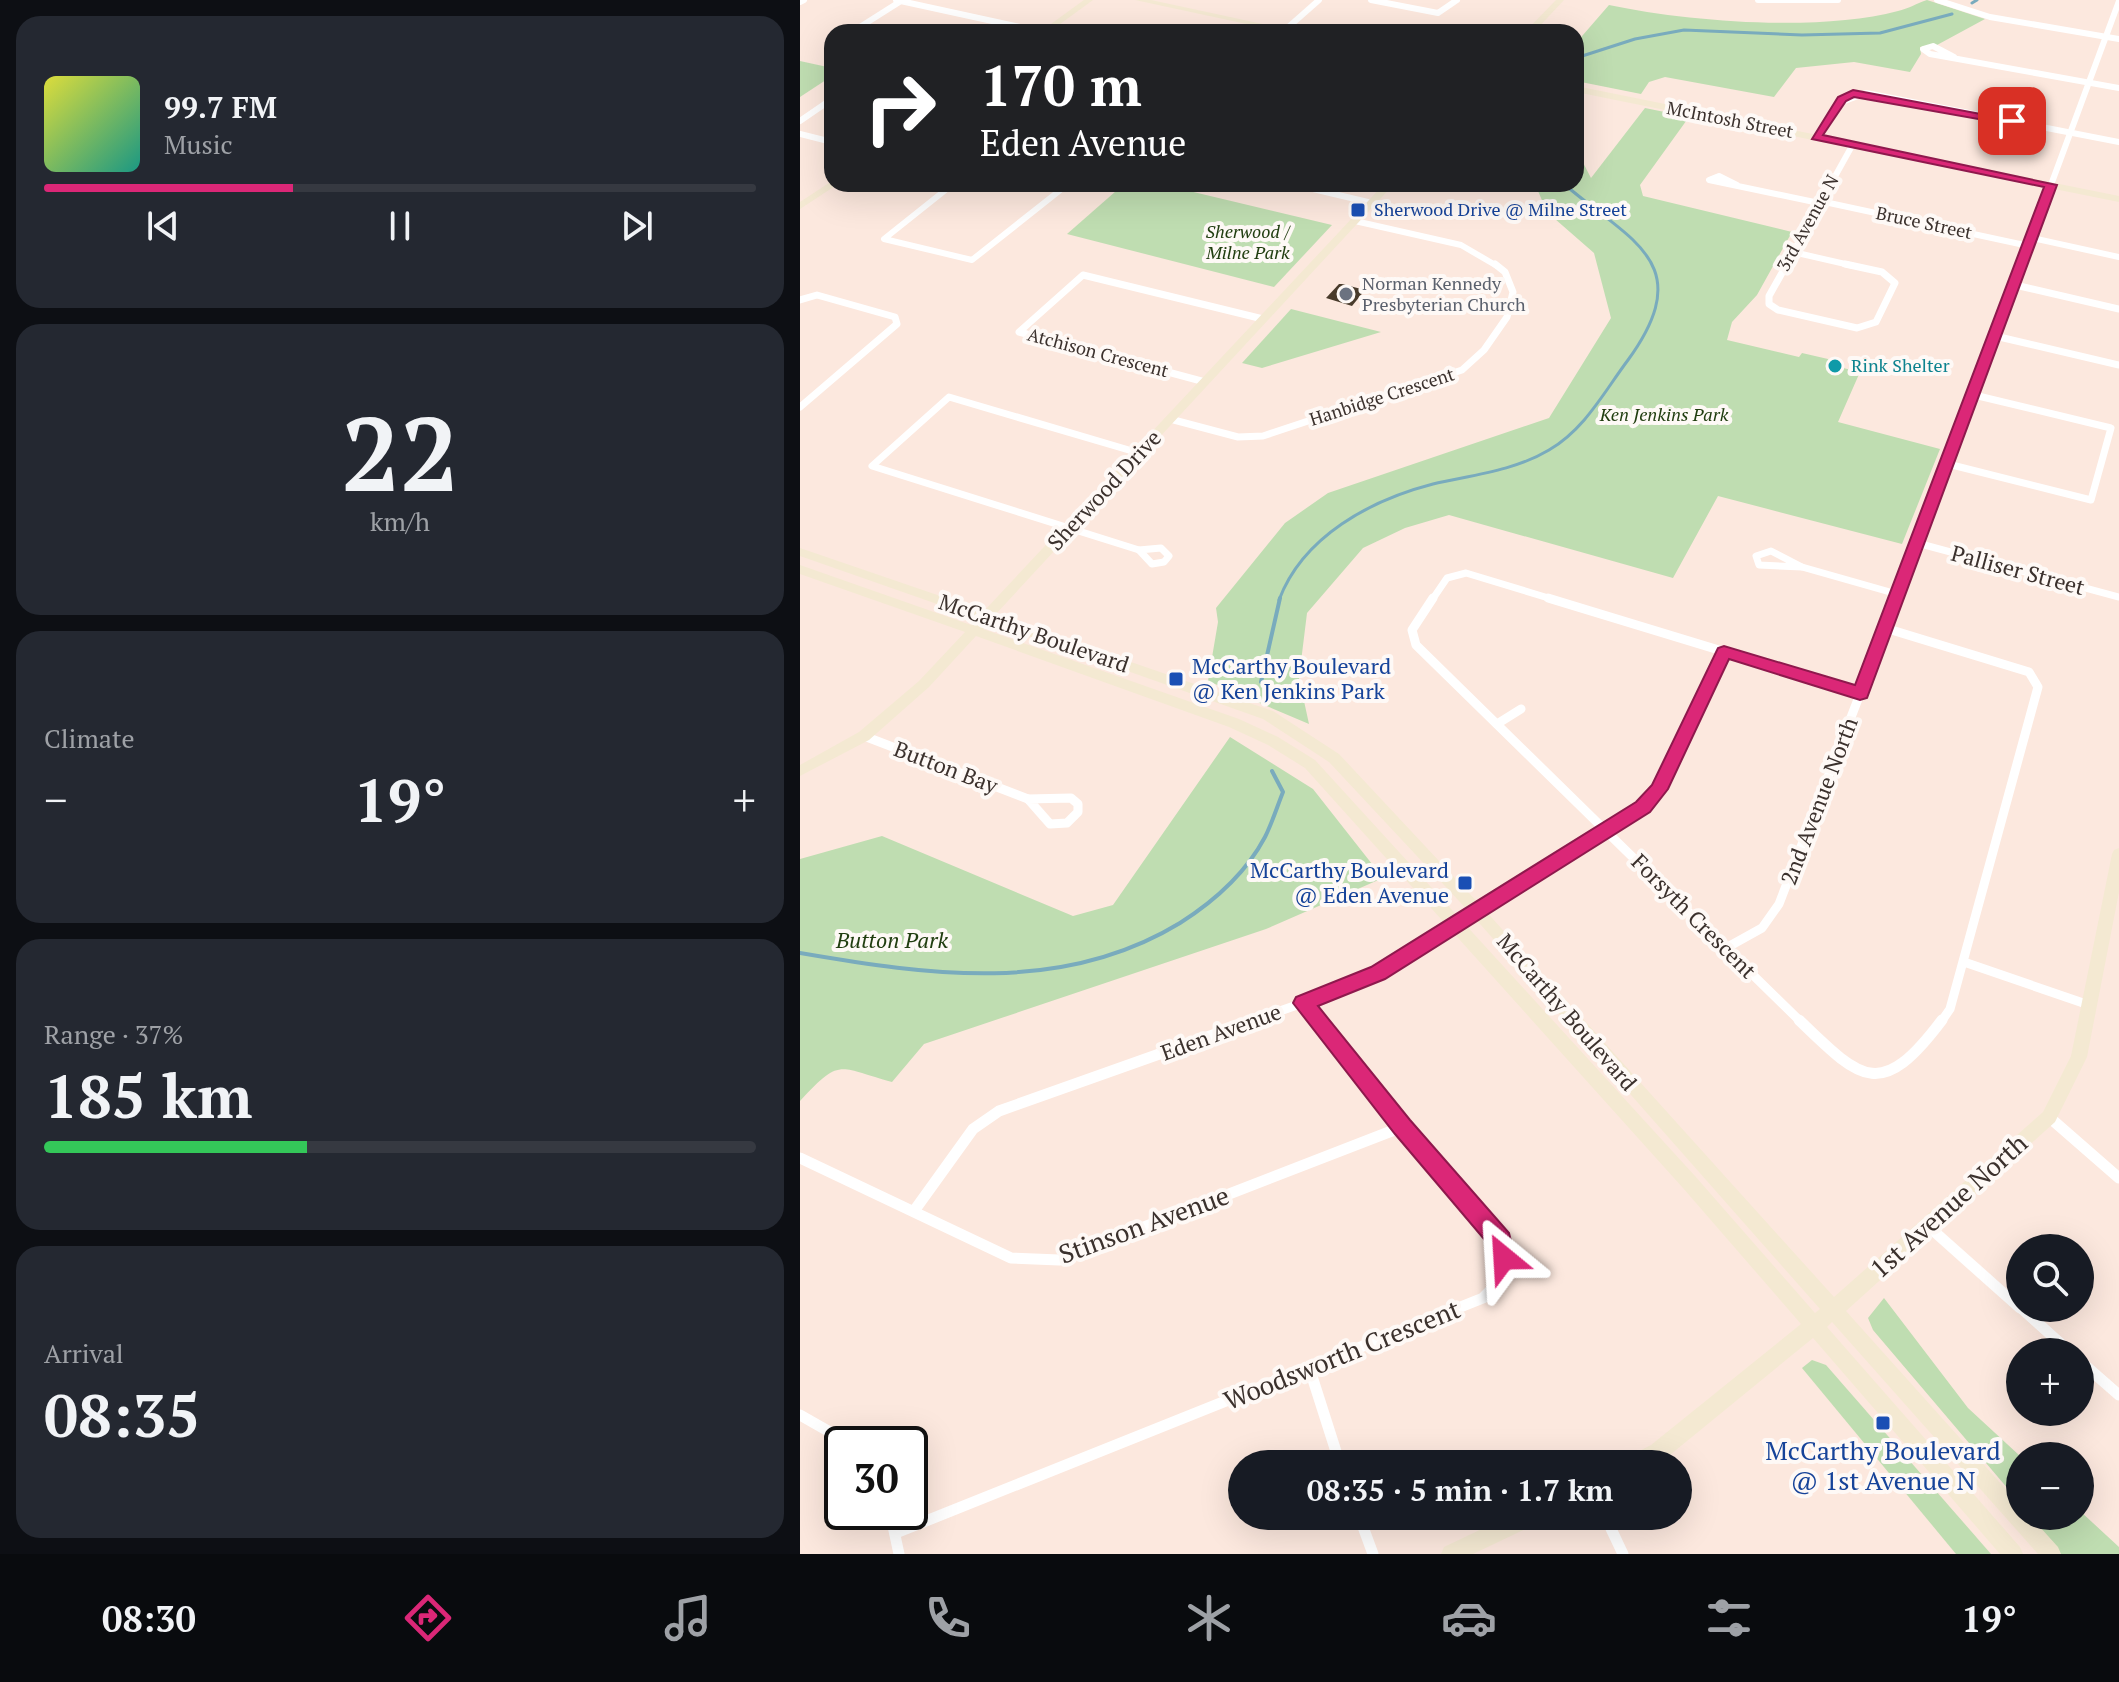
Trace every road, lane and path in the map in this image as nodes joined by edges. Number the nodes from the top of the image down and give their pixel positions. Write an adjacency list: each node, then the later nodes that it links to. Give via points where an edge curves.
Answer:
1 (898, 0): 12 (street); 13 (street)
2 (1089, 0): 14 (main road)
3 (1139, 0): 15 (main road)
4 (1319, 0): 16 (street)
5 (1371, 0): 6 (street, via 1438,13)
6 (1457, 0)
7 (1560, 0): 17 (main road)
8 (1758, 0): 9 (street)
9 (1838, 0)
10 (1937, 0): 18 (street, via 1990,17)
11 (2119, 1): 18 (street, 2nd Avenue North)
12 (864, 24)
13 (1008, 24)
14 (1055, 24)
15 (1256, 24)
16 (1292, 24)
17 (1537, 24)
18 (2105, 37): 19 (street); 21 (street, 2nd Avenue North)
19 (2119, 39)
20 (1954, 57): 20 (street, via 1930,54 1923,49 1933,46); 21 (street)
21 (2089, 82): 22 (street); 26 (street, 2nd Avenue North)
22 (2119, 88)
23 (1584, 91): 28 (main road, McIntosh Street)
24 (824, 104): 25 (street)
25 (800, 121)
26 (2071, 133): 28 (street, via 1853,93 1842,99); 30 (street); 33 (street, 2nd Avenue North)
27 (800, 134): 29 (street)
28 (1816, 137): 31 (main road, McIntosh Street)
29 (824, 140)
30 (2119, 142)
31 (1853, 144): 33 (main road, McIntosh Street); 40 (street, 3rd Avenue N)
32 (1737, 185): 40 (street, Bruce Street)
33 (2051, 185): 39 (main road, McIntosh Street); 44 (street, 2nd Avenue North)
34 (824, 189): 41 (main road)
35 (943, 192): 36 (street, via 884,239 972,260)
36 (1058, 192)
37 (1326, 192): 42 (street)
38 (1382, 192): 42 (main road, Sherwood Drive)
39 (2119, 199)
40 (1819, 202): 44 (street, Bruce Street); 45 (street, 3rd Avenue N)
41 (802, 203)
42 (1372, 203): 43 (main road, Sherwood Drive)
43 (1355, 221): 50 (main road, Sherwood Drive); 56 (street, Hanbidge Crescent, via 1461,245 1490,258 1508,275 1510,310 1471,365 1263,436 1238,437)
44 (2030, 242): 46 (street, Bruce Street); 47 (street, 2nd Avenue North)
45 (1793, 252): 45 (street, 3rd Avenue N, via 1882,272 1895,283 1876,322 1857,328 1769,304)
46 (2119, 257)
47 (2015, 285): 49 (street); 51 (street, 2nd Avenue North)
48 (800, 300): 55 (street, via 817,295 895,317 897,324)
49 (2119, 309)
50 (1263, 319): 53 (main road, Sherwood Drive); 53 (street, Atchison Crescent, via 1083,275 1019,332)
51 (1995, 336): 52 (street); 54 (street, 2nd Avenue North)
52 (2119, 365)
53 (1205, 382): 56 (main road, Sherwood Drive)
54 (1974, 395): 58 (street, 2nd Avenue North); 58 (street, via 2111,428 2091,500)
55 (800, 407)
56 (1170, 419): 57 (main road, Sherwood Drive)
57 (1139, 453): 59 (main road, Sherwood Drive); 59 (street, via 949,397 872,466)
58 (1948, 464): 60 (street, 2nd Avenue North)
59 (1069, 528): 61 (street); 67 (main road, Sherwood Drive)
60 (1917, 543): 65 (street, 2nd Avenue North); 66 (street, Palliser Street)
61 (1139, 550)
62 (800, 552): 67 (main road, McCarthy Boulevard)
63 (1802, 567): 63 (street, via 1771,551 1756,556 1767,568); 65 (street)
64 (800, 569): 69 (main road, McCarthy Boulevard)
65 (1897, 594): 68 (street, 2nd Avenue North)
66 (2119, 597)
67 (986, 615): 69 (main road, Sherwood Drive); 79 (main road, McCarthy Boulevard, via 1285,723 1334,758)
68 (1885, 628): 71 (street, 2nd Avenue North); 82 (street, Forsyth Crescent, via 2029,672 2038,687)
69 (973, 630): 74 (main road, Sherwood Drive, via 924,684); 80 (main road, McCarthy Boulevard, via 1273,741 1310,764)
70 (1724, 652): 71 (street, Forsyth Crescent); 73 (street, Forsyth Crescent, via 1466,573 1447,578 1412,630 1416,645); 77 (street, Eden Avenue, via 1659,789)
71 (1860, 693): 81 (street, 2nd Avenue North, via 1779,904 1762,928)
72 (1521, 709): 73 (street)
73 (1497, 724): 77 (street, Forsyth Crescent)
74 (864, 736): 75 (main road, Sherwood Drive); 76 (street, Button Bay)
75 (800, 771)
76 (1028, 799): 76 (street, Button Bay, via 1050,824 1067,823 1078,812 1071,798)
77 (1607, 831): 79 (street, Eden Avenue); 81 (street, Forsyth Crescent)
78 (2119, 854): 84 (main road, 1st Avenue North)
79 (1478, 912): 80 (street, Eden Avenue); 92 (main road, McCarthy Boulevard)
80 (1456, 924): 83 (street, Eden Avenue, via 1359,983); 94 (main road, McCarthy Boulevard)
81 (1726, 948): 82 (street, Forsyth Crescent, via 1843,1063 1864,1075 1884,1075 1923,1046 1950,1009)
82 (1964, 962): 84 (street)
83 (1303, 1003): 86 (street, Woodsworth Crescent); 89 (street, Eden Avenue, via 999,1111 973,1129)
84 (2089, 1005): 85 (main road, 1st Avenue North, via 2079,1057)
85 (2049, 1117): 88 (street); 90 (main road, 1st Avenue North)
86 (1402, 1127): 89 (street, Stinson Avenue, via 1059,1260 1011,1258); 96 (street, Woodsworth Crescent, via 1501,1241 1506,1275 1483,1298)
87 (800, 1158): 89 (street, Stinson Avenue)
88 (2119, 1178)
89 (914, 1211)
90 (1928, 1226): 91 (street); 92 (main road, 1st Avenue North)
91 (2006, 1296)
92 (1833, 1310): 94 (main road, 1st Avenue North); 113 (main road, McCarthy Boulevard)
93 (2036, 1322): 95 (street)
94 (1814, 1326): 102 (main road, 1st Avenue North); 112 (main road, McCarthy Boulevard)
95 (2054, 1338)
96 (1309, 1367): 101 (street); 107 (street, Woodsworth Crescent)
97 (2094, 1373): 98 (street)
98 (2119, 1395)
99 (800, 1415): 100 (street)
100 (824, 1429)
101 (1336, 1450)
102 (1660, 1450)
103 (895, 1530): 107 (street)
104 (1364, 1530): 109 (street)
105 (1502, 1530): 110 (main road)
106 (1612, 1530): 111 (street)
107 (896, 1533): 108 (street)
108 (899, 1554)
109 (1373, 1554)
110 (1451, 1554)
111 (1623, 1554)
112 (2013, 1554)
113 (2051, 1554)

